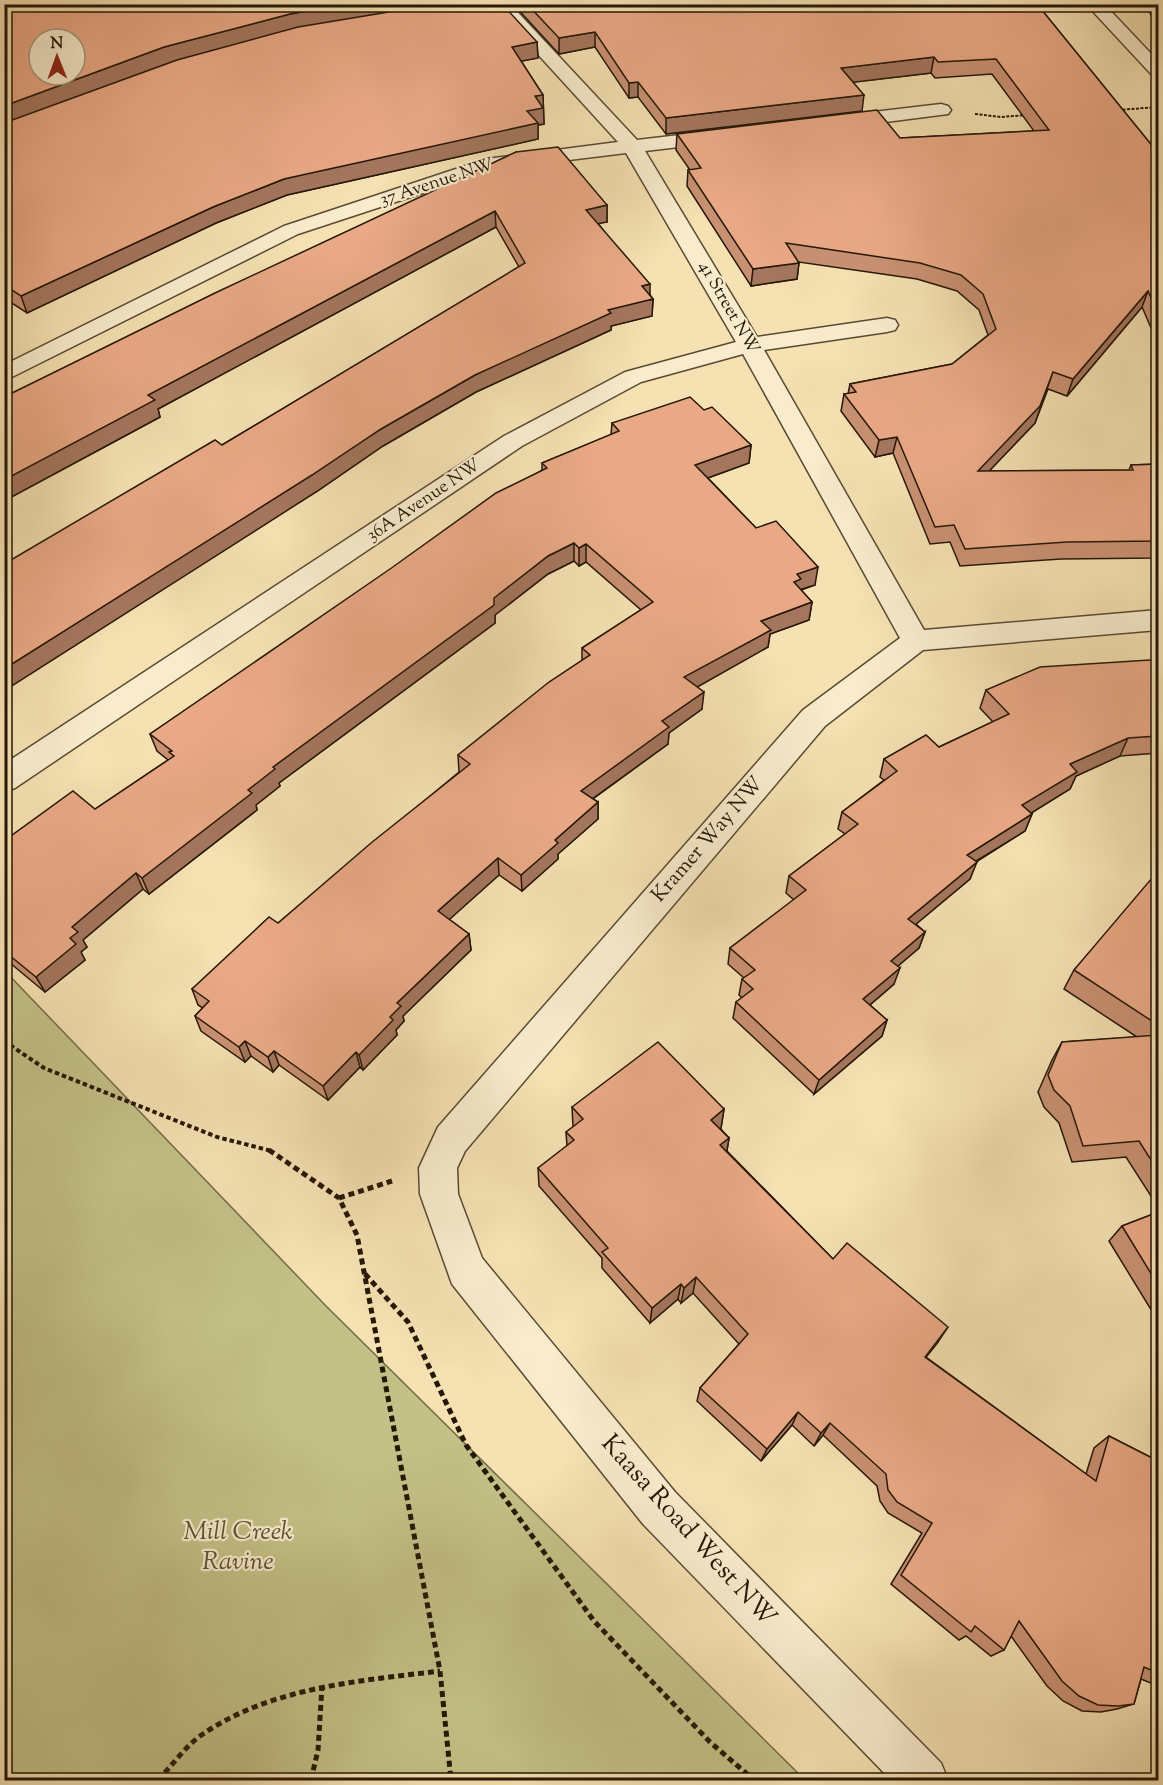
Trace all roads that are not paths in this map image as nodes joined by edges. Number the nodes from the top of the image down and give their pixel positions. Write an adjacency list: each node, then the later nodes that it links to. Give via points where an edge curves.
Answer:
1 (1094, 4): 3 (street)
2 (491, 5): 7 (street, 41 Street NW)
3 (1158, 71)
4 (941, 110): 5 (street)
5 (822, 124)
6 (739, 134): 7 (street, 37 Avenue NW)
7 (632, 146): 9 (street, 41 Street NW); 10 (street, 37 Avenue NW, via 493,163 291,230)
8 (887, 325): 9 (street, 36A Avenue NW)
9 (750, 345): 12 (street, 41 Street NW); 13 (street, 36A Avenue NW, via 633,377 513,441)
10 (4, 374)
11 (1158, 620): 12 (street)
12 (916, 641): 14 (street, Kramer Way NW, via 814,718 451,1139 438,1168 439,1194)
13 (4, 780)
14 (466, 1270): 15 (street, Kaasa Road West NW, via 659,1508)
15 (924, 1780)

